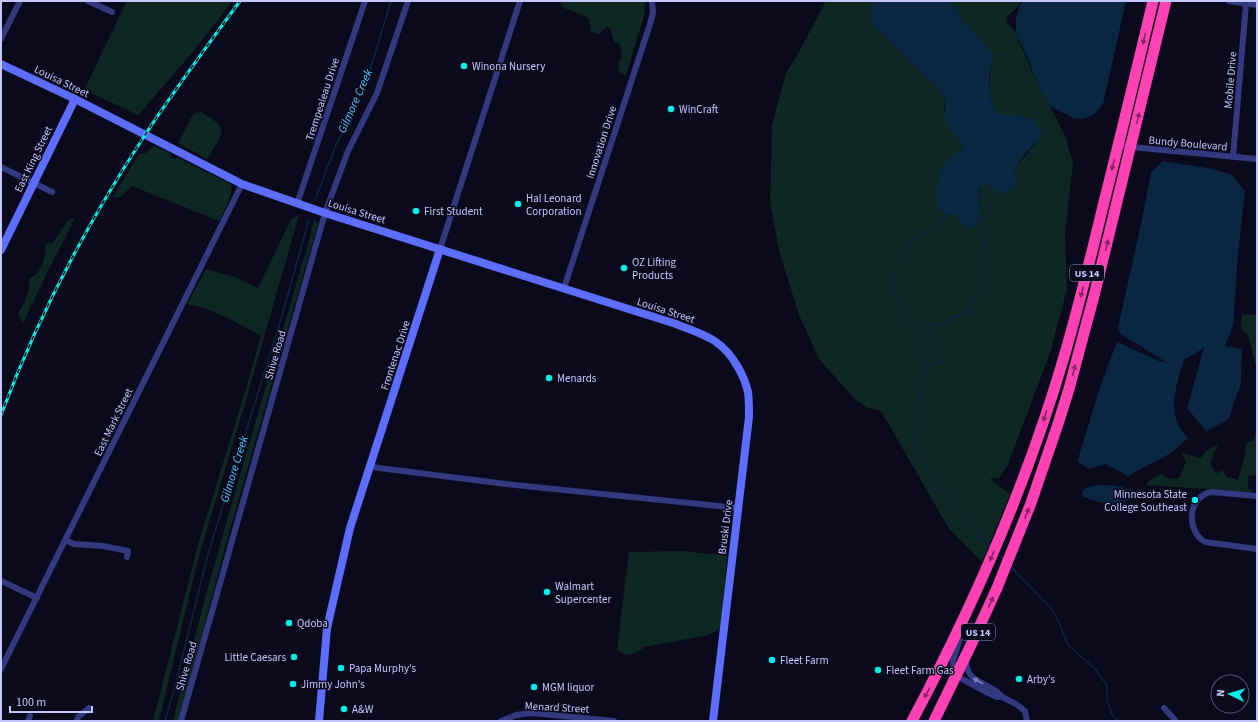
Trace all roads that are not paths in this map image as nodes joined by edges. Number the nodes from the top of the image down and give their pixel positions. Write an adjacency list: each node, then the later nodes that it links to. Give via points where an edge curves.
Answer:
1 (20, 1): 13 (street)
2 (88, 1): 12 (street)
3 (365, 1): 24 (street, Trempealeau Drive)
4 (408, 1): 25 (street, Shive Road, via 377,93 348,151)
5 (520, 1): 26 (street, Frontenac Drive)
6 (652, 1): 28 (street, Innovation Drive, via 653,13 650,24)
7 (1153, 1): 16 (highway, US 14, one-way to 16)
8 (1166, 1): 17 (highway, US 14, one-way to 8)
9 (1229, 1): 10 (street)
10 (1246, 4): 11 (street); 18 (street, Mobile Drive)
11 (1257, 5)
12 (112, 12)
13 (1, 39)
14 (1, 64): 15 (street, Louisa Street)
15 (75, 99): 21 (street, East King Street); 22 (street, Louisa Street)
16 (1118, 145): 17 (street, Bundy Boulevard); 38 (highway, US 14, one-way to 38, via 1066,351 1039,434 1000,539)
17 (1131, 147): 18 (street, Bundy Boulevard); 39 (highway, US 14, one-way to 17, via 998,588 1046,461 1069,389)
18 (1233, 157): 19 (street, Bundy Boulevard)
19 (1257, 159)
20 (1, 167): 21 (street)
21 (34, 184): 23 (street); 27 (street, East King Street)
22 (242, 184): 24 (street, Louisa Street); 33 (street, East Mark Street)
23 (52, 192)
24 (297, 204): 25 (street, Louisa Street)
25 (325, 213): 26 (street, Louisa Street); 46 (street, Shive Road)
26 (440, 249): 28 (street, Louisa Street); 30 (street, Frontenac Drive)
27 (1, 250)
28 (564, 288): 29 (street, Louisa Street, via 701,333)
29 (720, 344): 32 (street, Bruski Drive, via 742,374 748,392 749,417)
30 (371, 466): 32 (street, via 506,484); 47 (street, Frontenac Drive, via 350,528 327,628)
31 (1257, 496): 34 (street, via 1205,493 1195,502 1192,518 1196,533 1205,542)
32 (738, 508): 50 (street, Bruski Drive)
33 (65, 540): 35 (street, via 74,544 128,551); 37 (street, East Mark Street)
34 (1257, 549)
35 (127, 557)
36 (1, 581): 37 (street)
37 (36, 598): 40 (street, East Mark Street)
38 (967, 613): 41 (street, via 953,660); 51 (highway, US 14, one-way to 51)
39 (966, 658): 41 (highway, US 14); 42 (street, one-way to 39, via 995,690 970,676)
40 (1, 669)
41 (957, 676): 42 (street, via 986,692); 52 (highway, US 14)
42 (1002, 697): 53 (street, via 1021,708)
43 (89, 708): 45 (street)
44 (1164, 708): 54 (street)
45 (77, 721)
46 (181, 721)
47 (319, 721)
48 (501, 721): 49 (street, Menard Street, via 531,713)
49 (614, 721)
50 (713, 721)
51 (912, 721)
52 (934, 721)
53 (1027, 721)
54 (1176, 721)

